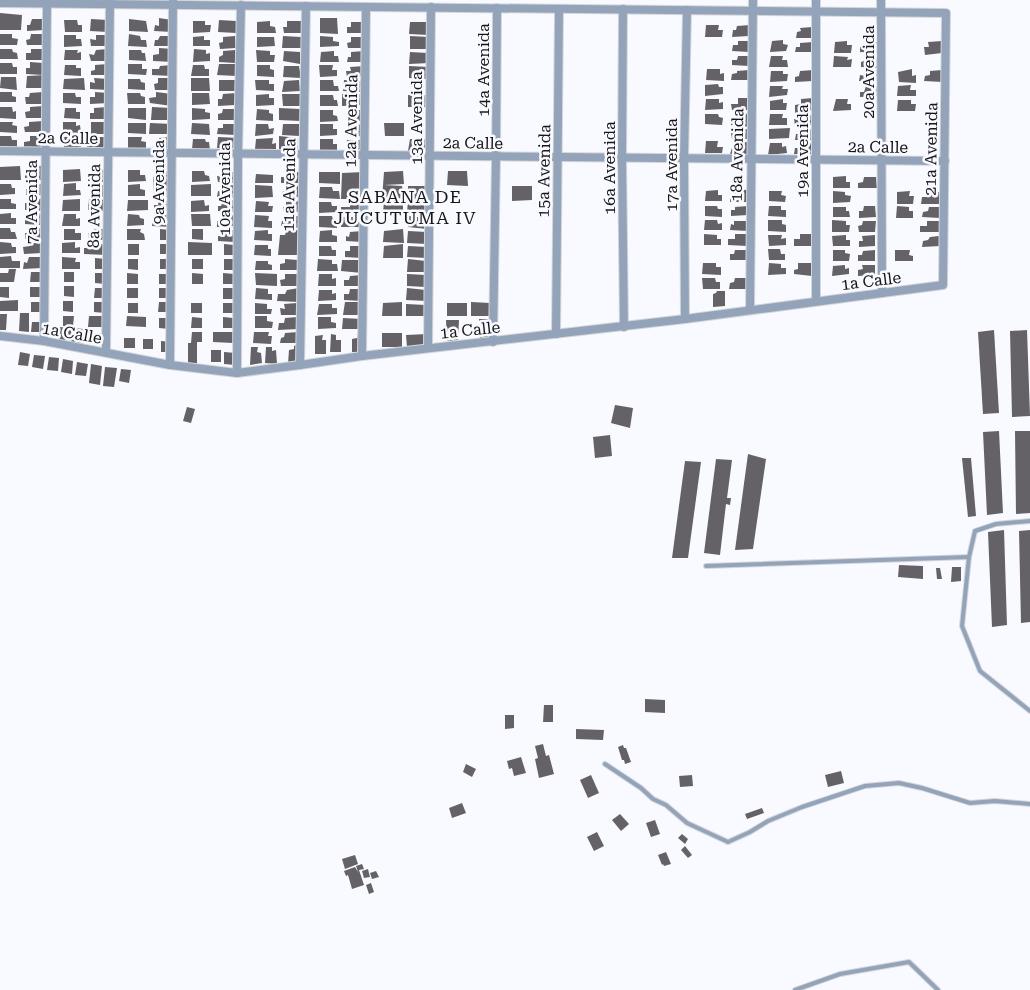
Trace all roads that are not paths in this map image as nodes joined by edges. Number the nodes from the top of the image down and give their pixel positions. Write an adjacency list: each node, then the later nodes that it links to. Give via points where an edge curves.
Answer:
1 (752, 0): 16 (street, 18a Avenida)
2 (816, 0): 17 (street, 19a Avenida)
3 (881, 0): 18 (street, 20a Avenida)
4 (110, 2): 5 (street); 7 (street); 21 (street, 8a Avenida)
5 (173, 2): 8 (street); 22 (street, 9a Avenida)
6 (0, 3): 7 (street)
7 (46, 3): 20 (street, 7a Avenida)
8 (241, 5): 9 (street); 23 (street, 10a Avenida)
9 (306, 6): 10 (street); 24 (street, 11a Avenida)
10 (366, 7): 11 (street); 25 (street, 12a Avenida)
11 (431, 7): 12 (street); 26 (street, 13a Avenida)
12 (497, 8): 13 (street); 27 (street, 14a Avenida)
13 (559, 9): 14 (street); 28 (street, 15a Avenida)
14 (622, 9): 15 (street); 29 (street, 16a Avenida)
15 (686, 10): 16 (street); 30 (street, 17a Avenida)
16 (753, 11): 17 (street); 31 (street, 18a Avenida)
17 (816, 11): 18 (street); 32 (street, 19a Avenida)
18 (881, 12): 33 (street, 20a Avenida); 34 (street, 21a Avenida, via 946,13)
19 (0, 151): 20 (street, 2a Calle)
20 (46, 152): 21 (street, 2a Calle); 43 (street, 7a Avenida)
21 (108, 152): 22 (street, 2a Calle); 46 (street, 8a Avenida)
22 (172, 153): 23 (street, 2a Calle); 48 (street, 9a Avenida)
23 (238, 154): 24 (street, 2a Calle); 50 (street, 10a Avenida)
24 (303, 155): 25 (street, 2a Calle); 49 (street, 11a Avenida)
25 (364, 155): 26 (street, 2a Calle); 47 (street, 12a Avenida)
26 (430, 156): 27 (street, 2a Calle); 45 (street, 13a Avenida)
27 (496, 156): 28 (street, 2a Calle); 44 (street, 14a Avenida)
28 (558, 157): 29 (street, 2a Calle); 41 (street, 15a Avenida)
29 (622, 158): 30 (street, 2a Calle); 40 (street, 16a Avenida)
30 (684, 159): 31 (street, 2a Calle); 39 (street, 17a Avenida)
31 (750, 159): 32 (street, 2a Calle); 38 (street, 18a Avenida)
32 (816, 160): 33 (street, 2a Calle); 37 (street, 19a Avenida)
33 (882, 161): 34 (street, 2a Calle); 36 (street, 20a Avenida)
34 (945, 161): 35 (street, 21a Avenida)
35 (943, 285): 36 (street, 1a Calle)
36 (882, 294): 37 (street, 1a Calle)
37 (816, 301): 38 (street, 1a Calle)
38 (750, 310): 39 (street, 1a Calle)
39 (685, 320): 40 (street, 1a Calle)
40 (624, 327): 41 (street, 1a Calle)
41 (556, 334): 44 (street, 1a Calle)
42 (0, 336): 43 (street, 1a Calle)
43 (44, 341): 46 (street, 1a Calle)
44 (493, 342): 45 (street, 1a Calle)
45 (428, 348): 47 (street, 1a Calle)
46 (106, 352): 48 (street, 1a Calle)
47 (362, 356): 49 (street, 1a Calle)
48 (170, 365): 50 (street, 1a Calle)
49 (300, 365): 50 (street, 1a Calle)
50 (237, 373)
51 (1030, 521): 52 (lane, via 996,524 975,531)
52 (969, 557): 53 (lane); 54 (lane, via 962,626 980,671)
53 (706, 566)
54 (1030, 711)
55 (605, 764): 56 (lane, via 666,805 687,824 728,842 768,821 865,786 899,783 970,803)
56 (1030, 804)
57 (795, 990): 58 (lane, via 840,974 909,962)
58 (938, 990)

